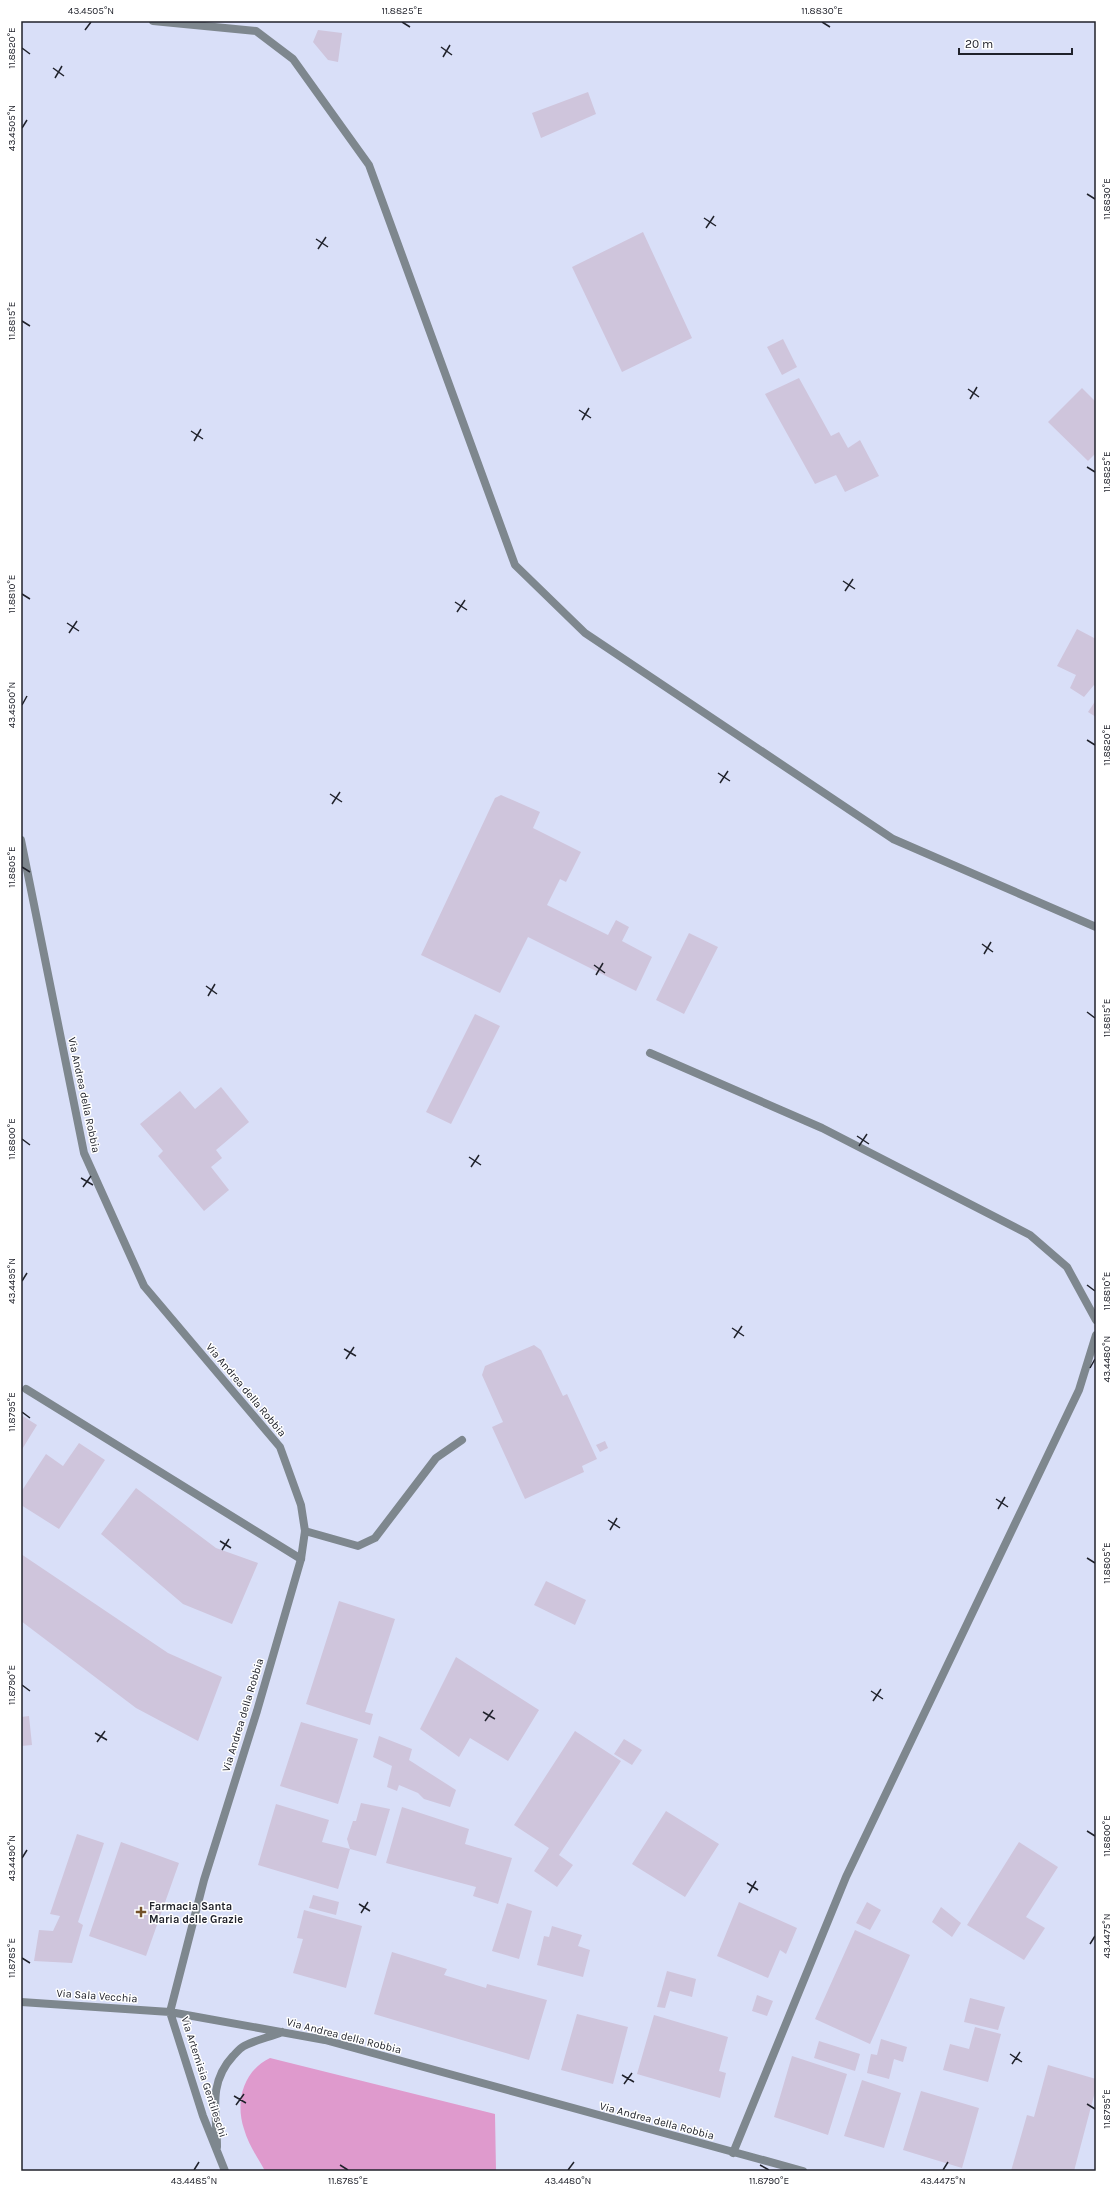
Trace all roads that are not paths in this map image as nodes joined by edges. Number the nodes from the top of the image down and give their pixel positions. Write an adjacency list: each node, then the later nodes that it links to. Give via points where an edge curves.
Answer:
1 (153, 21): 3 (street, via 256,31 293,58 369,165 515,565 585,633 893,839)
2 (21, 840): 9 (street, Via Andrea della Robbia, via 84,1153 144,1286 280,1447 301,1505)
3 (1096, 927)
4 (650, 1053): 5 (street, via 822,1128 1030,1235 1067,1267)
5 (1096, 1320)
6 (1096, 1335): 15 (street, via 1079,1390 846,1877)
7 (26, 1389): 10 (street)
8 (462, 1440): 9 (street, via 436,1458 375,1538 358,1546)
9 (305, 1531): 10 (street, Via Andrea della Robbia)
10 (301, 1559): 12 (street, Via Andrea della Robbia, via 204,1880)
11 (21, 2002): 12 (street, Via Sala Vecchia)
12 (170, 2012): 13 (street, Via Andrea della Robbia); 14 (street, Via Artemisia Gentileschi, via 203,2116)
13 (284, 2032): 14 (street, via 243,2046 227,2063 216,2086 214,2104); 15 (street, Via Andrea della Robbia, via 325,2040)
14 (218, 2152): 16 (street, Via Artemisia Gentileschi)
15 (733, 2153): 17 (street, Via Andrea della Robbia)
16 (225, 2171)
17 (803, 2171)

